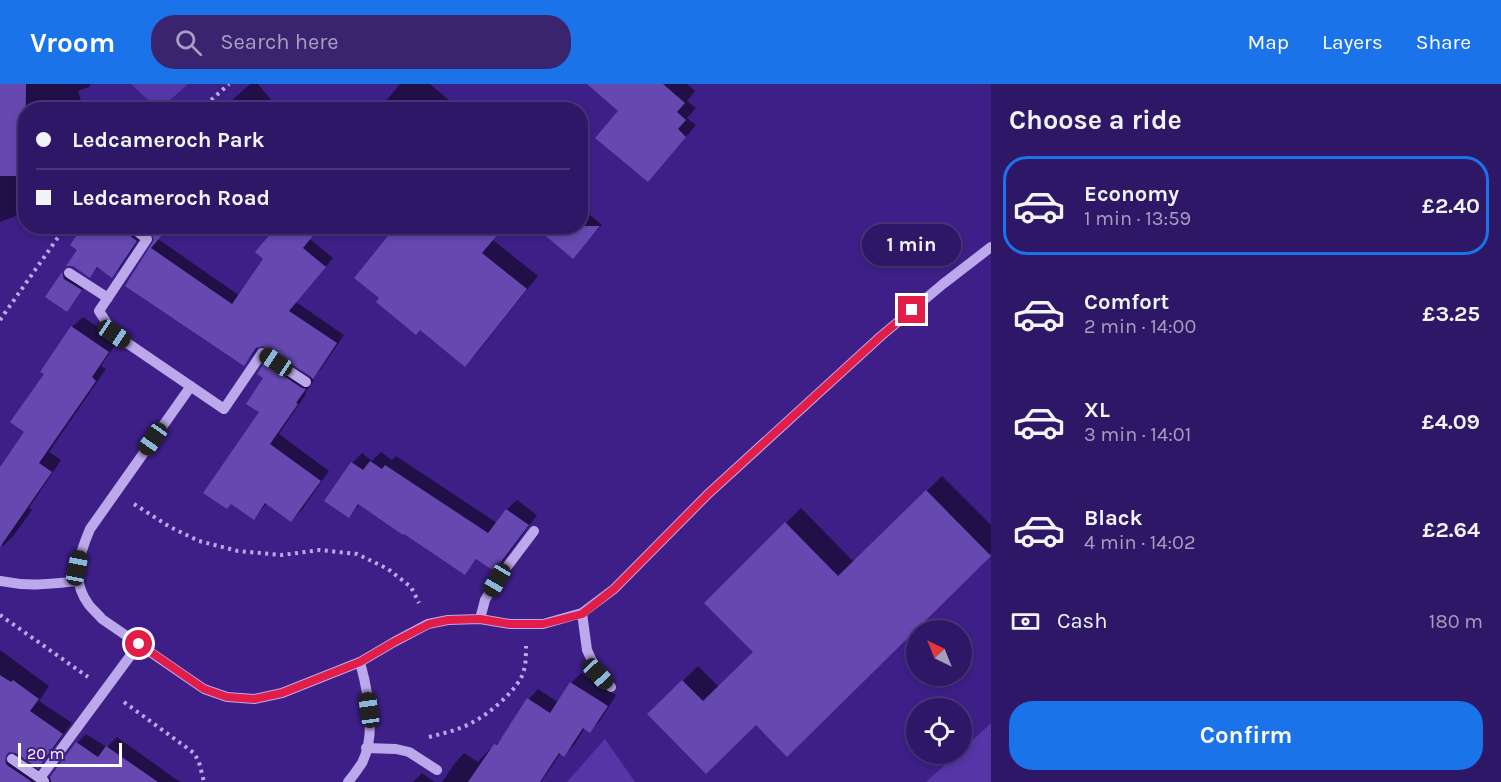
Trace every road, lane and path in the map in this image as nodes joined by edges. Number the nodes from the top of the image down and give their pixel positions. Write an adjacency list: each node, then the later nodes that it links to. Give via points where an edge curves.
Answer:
1 (229, 84): 2 (path)
2 (209, 102)
3 (60, 234): 8 (path)
4 (140, 234): 7 (street, via 147,239)
5 (991, 247): 15 (street, via 881,336 708,494 614,589)
6 (69, 273): 7 (street)
7 (108, 298): 10 (street, via 99,311 114,334)
8 (0, 320)
9 (306, 382): 10 (street, via 262,353 224,409)
10 (191, 386): 11 (street)
11 (116, 492): 14 (street, via 90,529 81,550); 17 (path, via 199,541 238,551 282,555 320,550 357,554 388,569 411,587)
12 (534, 531): 16 (street, via 497,580)
13 (0, 581): 14 (street, via 40,586)
14 (78, 581): 19 (street, via 89,605 102,619)
15 (582, 614): 18 (street, via 543,624); 21 (street, via 587,650 598,674)
16 (480, 619): 17 (street); 18 (street)
17 (429, 624): 20 (street)
18 (525, 624): 22 (path, via 526,661 521,678 509,693 474,722)
19 (139, 644): 20 (street, via 204,689 236,698 282,693); 26 (street)
20 (360, 662): 23 (street, via 369,710)
21 (610, 687)
22 (422, 739)
23 (366, 748): 25 (street, via 409,752); 27 (street, via 363,761)
24 (12, 759): 26 (street)
25 (437, 770)
26 (43, 780)
27 (348, 782)

